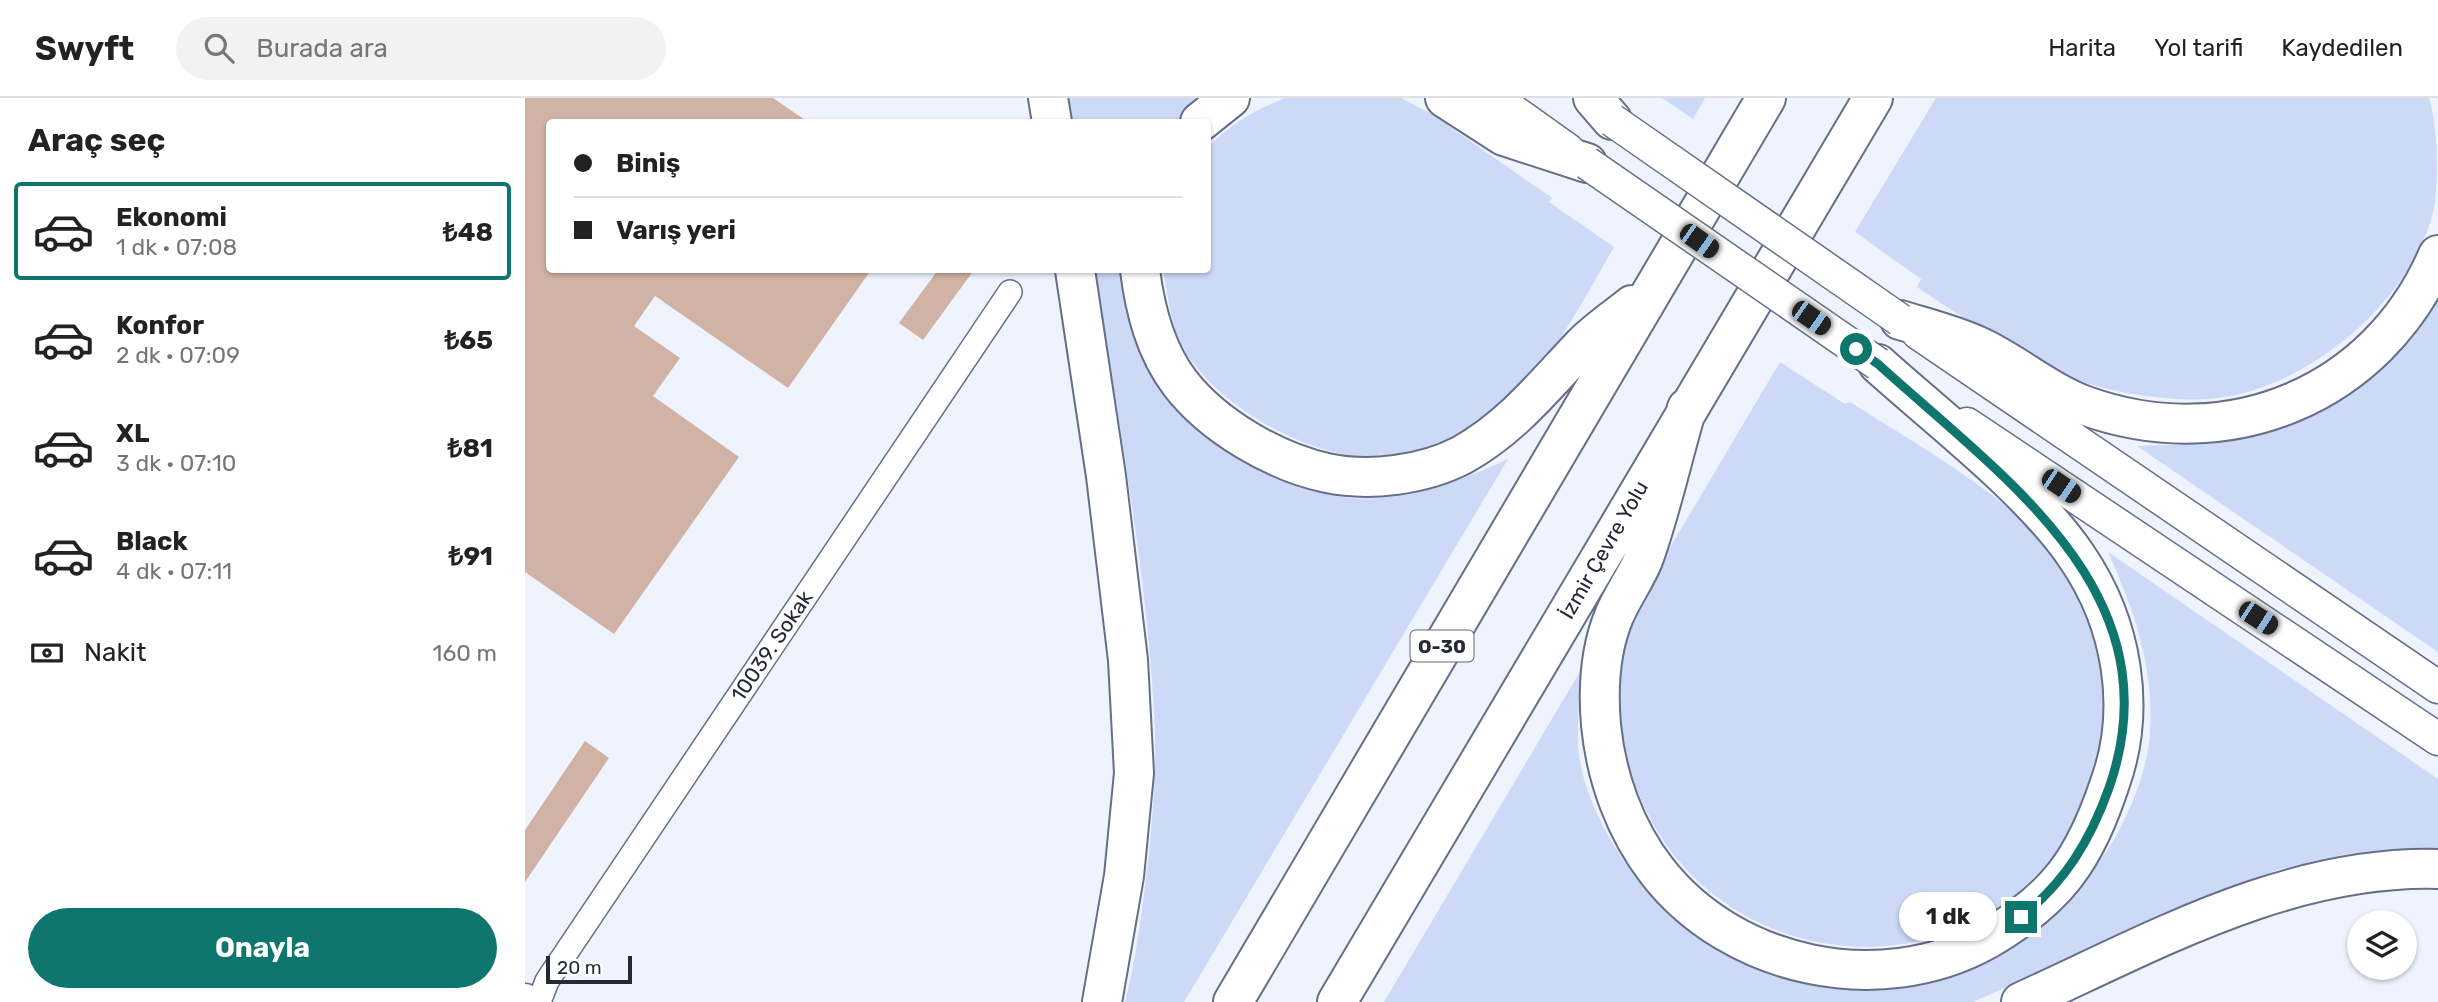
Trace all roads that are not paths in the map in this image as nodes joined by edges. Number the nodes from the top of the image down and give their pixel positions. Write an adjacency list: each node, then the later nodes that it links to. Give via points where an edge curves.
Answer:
1 (1048, 98): 10 (highway)
2 (1230, 98): 11 (highway)
3 (1445, 98): 13 (highway, via 1504,136)
4 (1495, 98): 13 (main road)
5 (1580, 98): 9 (main road)
6 (1766, 98): 17 (highway, O-30)
7 (1873, 98): 12 (highway, İzmir Çevre Yolu)
8 (1893, 98): 12 (highway)
9 (1603, 109): 19 (main road, bridge)
10 (1052, 119)
11 (1204, 119)
12 (1852, 133): 21 (highway, İzmir Çevre Yolu)
13 (1587, 163): 20 (main road, bridge)
14 (2438, 255): 19 (highway, via 2424,287 2403,317 2360,363 2281,409 2235,421 2151,423 2085,406 1978,346)
15 (1075, 273): 26 (highway, via 1123,621 1134,773 1124,876)
16 (1140, 273): 17 (highway, via 1145,307 1158,345 1179,383 1203,408 1278,457 1327,474 1370,477 1408,472 1460,456 1512,422 1585,343)
17 (1650, 290): 27 (highway, O-30)
18 (1010, 292): 25 (street, 10039. Sokak, via 547,981)
19 (1899, 320): 22 (main road)
20 (1878, 364): 21 (highway, via 2010,483 2077,557 2100,598 2115,639 2125,713 2118,762 2103,805 2085,847 2064,878 2007,928 1965,952 1913,968 1870,972 1824,967 1778,957 1731,935 1691,906 1658,873 1627,824 1601,728 1600,677 1613,618 1642,562); 23 (main road)
21 (1687, 408): 28 (highway, İzmir Çevre Yolu)
22 (2438, 687)
23 (2438, 739)
24 (2438, 869): 29 (highway, via 2372,871 2259,897)
25 (539, 1002)
26 (1102, 1002)
27 (1233, 1002)
28 (1337, 1002)
29 (2021, 1002)

